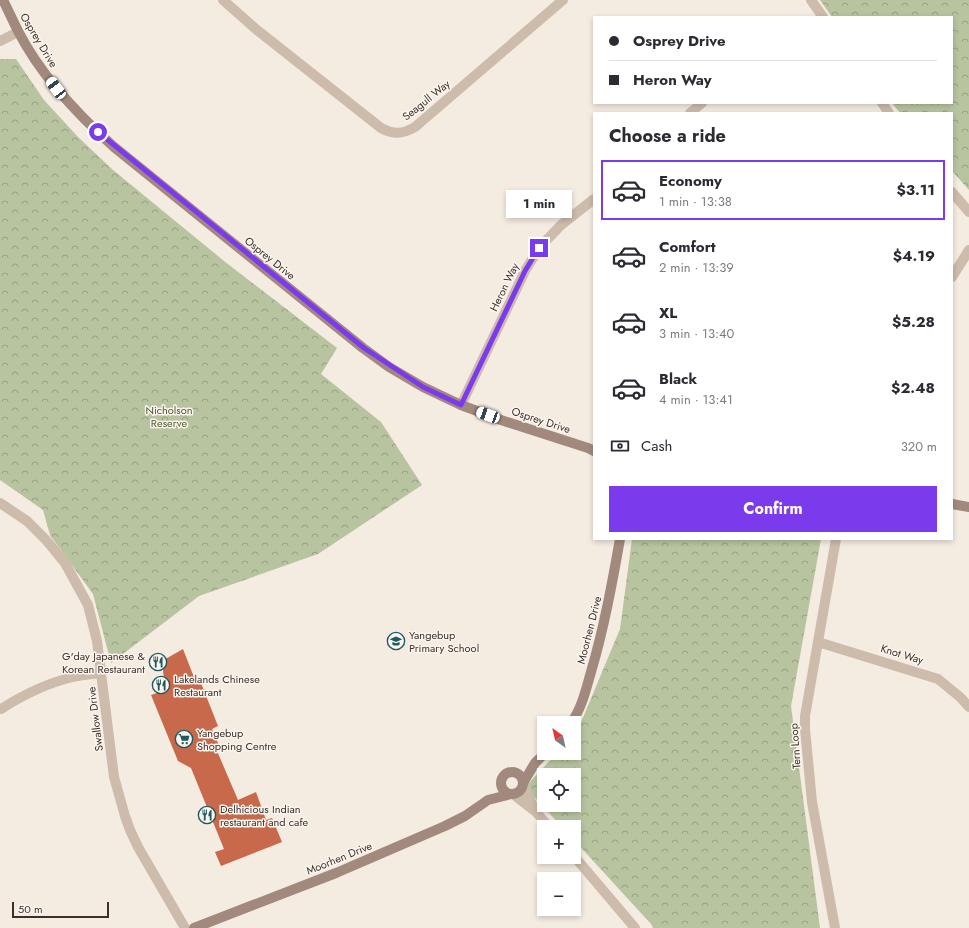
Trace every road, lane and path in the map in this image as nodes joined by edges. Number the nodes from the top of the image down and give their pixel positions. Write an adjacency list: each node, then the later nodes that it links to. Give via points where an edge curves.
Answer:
1 (3, 0): 6 (street, Osprey Drive)
2 (223, 0): 3 (street, Seagull Way, via 381,128 399,133 415,127)
3 (563, 0)
4 (811, 0): 5 (street)
5 (821, 16)
6 (18, 32): 7 (street); 15 (street, Osprey Drive, via 64,98 114,147 364,348 423,387)
7 (0, 41)
8 (701, 104): 9 (street)
9 (691, 112)
10 (953, 193): 12 (street)
11 (593, 199): 15 (street, Heron Way, via 561,225 539,248 525,271)
12 (969, 212)
13 (969, 250): 14 (street)
14 (953, 275)
15 (461, 405): 16 (street, Osprey Drive)
16 (592, 449)
17 (0, 503): 23 (street, Swallow Drive, via 26,521 65,563 88,605 97,641)
18 (953, 504): 19 (street)
19 (969, 507)
20 (620, 540): 26 (street, Moorhen Drive, via 596,657)
21 (836, 540): 22 (street, Tern Loop)
22 (818, 642): 24 (street, Knot Way, via 938,678); 40 (street, Tern Loop, via 805,729 812,802)
23 (101, 673): 25 (street, via 73,677 37,689); 37 (street, Swallow Drive, via 114,777 125,816 138,847)
24 (969, 707)
25 (2, 709)
26 (575, 716)
27 (538, 760): 28 (street)
28 (535, 763): 29 (street); 31 (street)
29 (517, 773): 30 (street, via 508,772); 31 (street, via 522,777)
30 (500, 783): 32 (street, via 504,791); 33 (street, Moorhen Drive)
31 (523, 784): 32 (street, via 517,793); 34 (street)
32 (512, 794): 33 (street, Moorhen Drive); 34 (street)
33 (488, 800): 38 (street, Moorhen Drive, via 465,816 415,839 336,873)
34 (536, 812): 35 (street)
35 (543, 820)
36 (581, 864): 39 (street)
37 (185, 928)
38 (194, 928)
39 (635, 928)
40 (835, 928)

